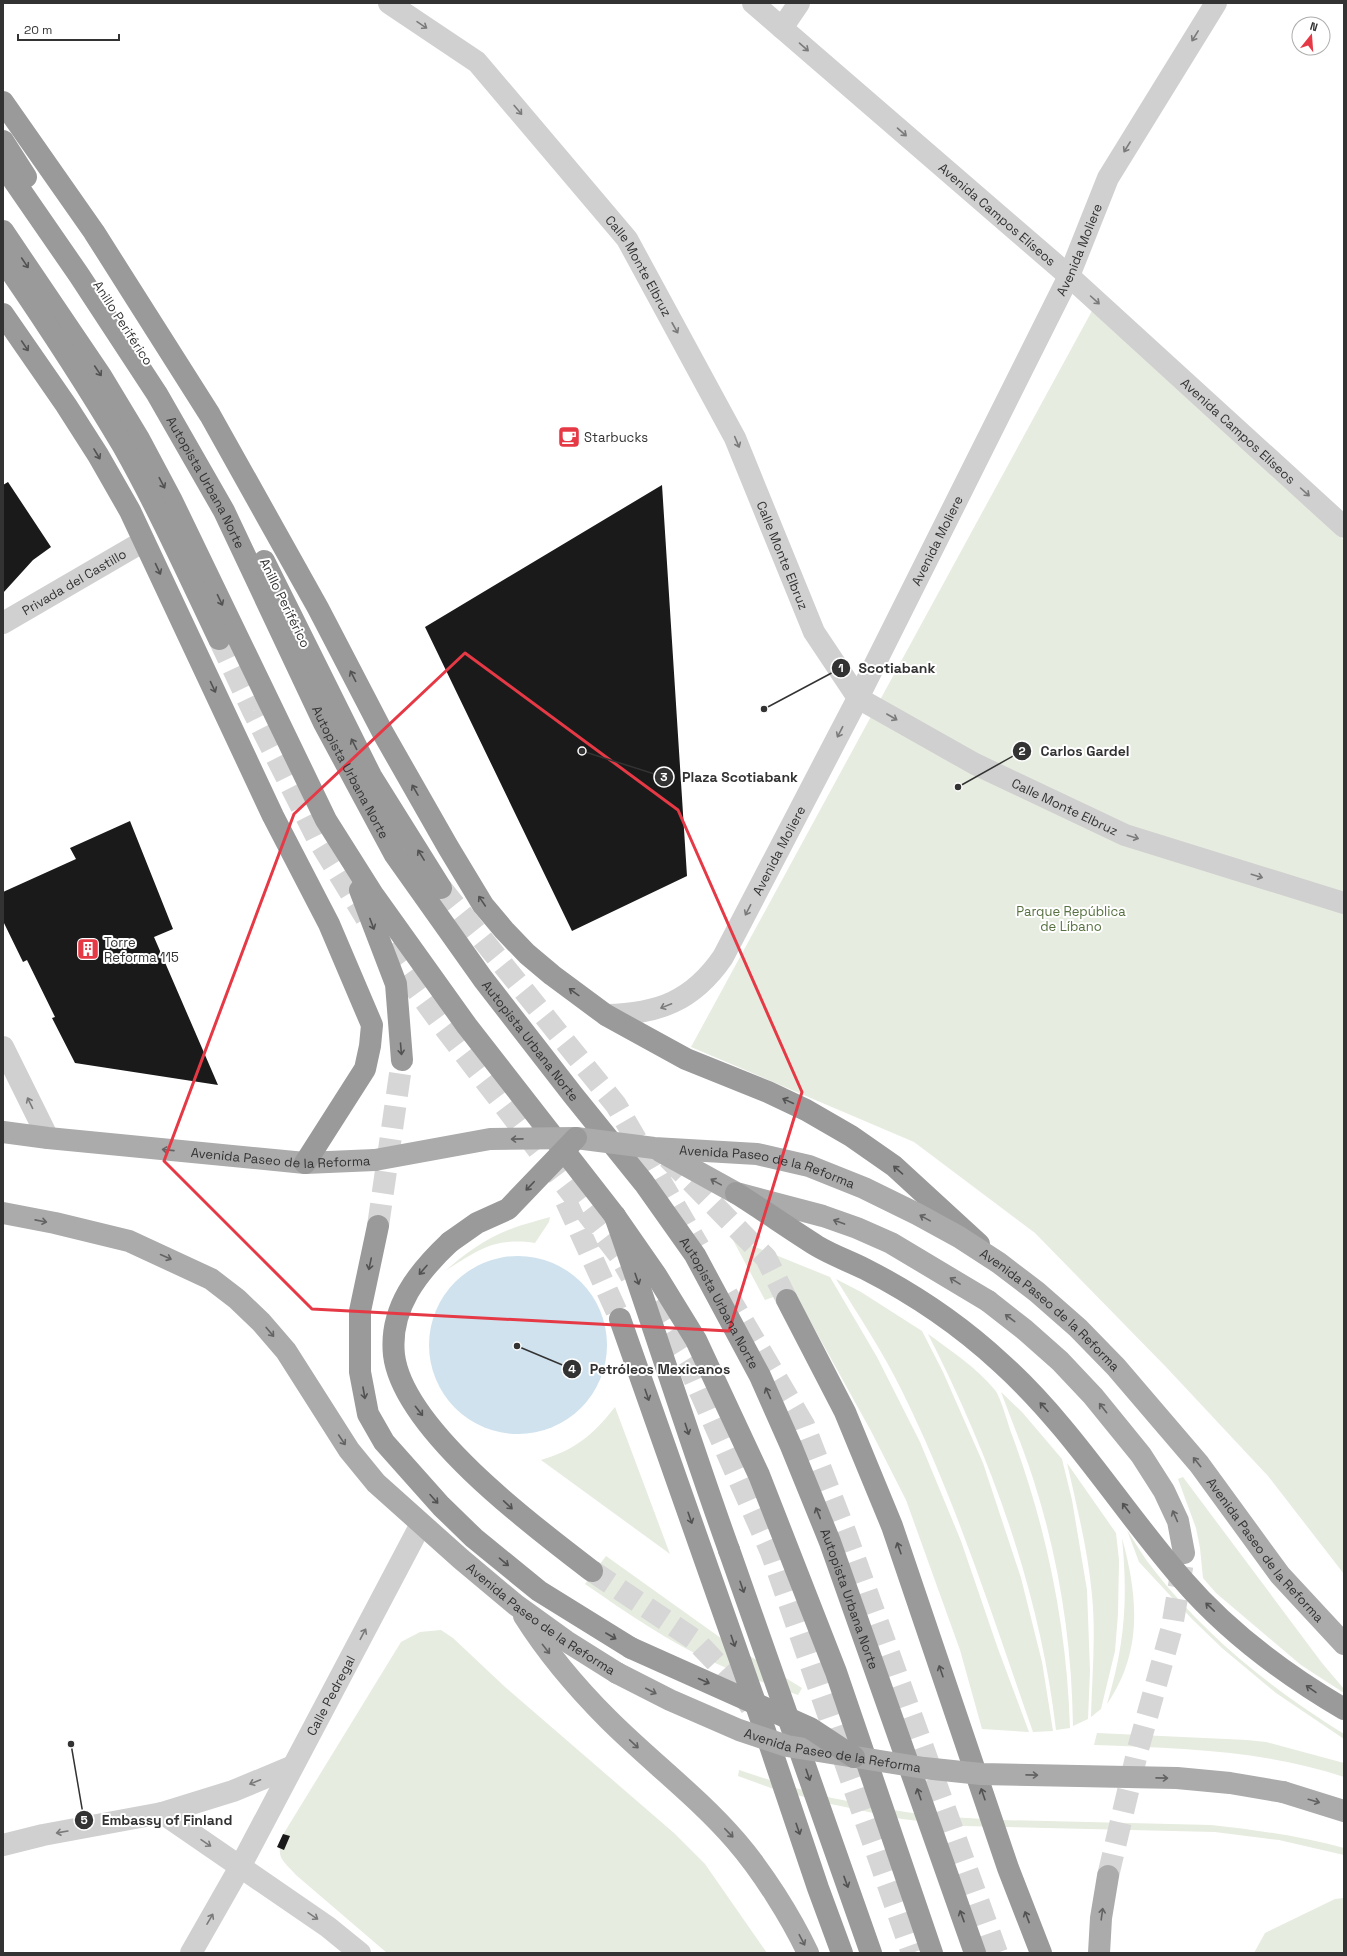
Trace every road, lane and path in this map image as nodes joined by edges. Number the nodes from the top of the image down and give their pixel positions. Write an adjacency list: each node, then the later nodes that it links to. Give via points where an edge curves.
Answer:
1 (389, 3): 17 (street, Calle Monte Elbruz, one-way to 17, via 478,62 628,240 735,438 814,632)
2 (753, 3): 5 (street, Avenida Campos Elíseos)
3 (799, 3): 5 (street)
4 (1216, 3): 11 (street, Avenida Moliere, one-way to 11, via 1108,178)
5 (782, 28): 11 (street, Avenida Campos Elíseos, one-way to 11)
6 (3, 102): 21 (highway, one-way to 6, via 527,954 483,905 383,733 318,608 210,415 94,232)
7 (3, 141): 19 (highway, Anillo Periférico, one-way to 7, via 370,776 203,444)
8 (3, 165): 55 (highway, Autopista Urbana Norte, one-way to 8, bridge, via 830,1542 760,1376 695,1256 644,1183 572,1095 483,979 395,855 324,723 220,504 157,394)
9 (3, 231): 18 (highway, one-way to 18, via 101,376 139,439 172,501 326,820)
10 (3, 260): 16 (highway, via 54,334 123,447)
11 (1069, 276): 13 (street, Avenida Campos Elíseos, one-way to 13); 17 (street, Avenida Moliere)
12 (3, 314): 14 (highway, one-way to 14, via 94,448)
13 (1344, 527)
14 (144, 540): 15 (street, Privada del Castillo); 28 (highway, one-way to 28, via 273,816 328,924 372,1025 365,1069)
15 (3, 623)
16 (219, 639)
17 (858, 698): 20 (street, Calle Monte Elbruz, one-way to 20, via 975,764 1125,835); 21 (street, Avenida Moliere, one-way to 21, via 723,957 712,973 699,986 667,1006 632,1014)
18 (343, 848): 23 (highway, one-way to 23, via 396,984); 31 (highway, bridge, via 374,896 467,1026)
19 (441, 888)
20 (1344, 903)
21 (606, 1015): 33 (highway, one-way to 21, bridge, via 894,1166 851,1136 768,1092 686,1059)
22 (3, 1047): 25 (street, one-way to 22)
23 (402, 1060)
24 (3, 1132): 25 (main road, Avenida Paseo de la Reforma)
25 (48, 1138): 28 (main road, Avenida Paseo de la Reforma, one-way to 25)
26 (576, 1138): 27 (main road, Avenida Paseo de la Reforma, bridge); 28 (main road, Avenida Paseo de la Reforma, one-way to 28, bridge, via 490,1139 375,1160); 38 (highway, one-way to 38, bridge, via 508,1209 478,1223 450,1242 418,1275 404,1298 396,1325 394,1355 400,1377 411,1400 452,1453 530,1524)
27 (654, 1148): 29 (main road, one-way to 27, bridge); 33 (main road, Avenida Paseo de la Reforma, one-way to 27, bridge, via 959,1237 917,1214 864,1188 809,1166 757,1154)
28 (305, 1163)
29 (736, 1193): 37 (main road, one-way to 29, bridge, via 1178,1522 1164,1491 1141,1455 1093,1396 1060,1361 1025,1330 988,1301 904,1250 857,1228 822,1216); 41 (highway, one-way to 29, bridge, via 1278,1666 1210,1608 1184,1581 1076,1442 1042,1403 985,1348 914,1296 819,1247)
30 (3, 1213): 36 (main road, Avenida Paseo de la Reforma, one-way to 36, via 129,1241 211,1279 237,1299 271,1334 299,1370 349,1450 376,1483)
31 (615, 1216): 53 (highway, one-way to 53, bridge, via 695,1456); 54 (highway, bridge, via 656,1275 696,1340 759,1475 836,1672)
32 (378, 1226): 42 (highway, one-way to 42, bridge, via 360,1311 360,1372 368,1414 384,1442 404,1465 474,1538 539,1591 630,1648 810,1728)
33 (998, 1263): 40 (main road, Avenida Paseo de la Reforma, one-way to 33, bridge, via 1280,1574 1199,1464 1116,1367 1072,1322)
34 (787, 1300): 56 (highway, one-way to 34, via 1008,1868 892,1526 845,1412)
35 (620, 1319): 52 (highway, one-way to 52)
36 (421, 1524): 39 (main road, Avenida Paseo de la Reforma); 43 (street, Calle Pedregal, one-way to 36)
37 (1184, 1553)
38 (592, 1571)
39 (516, 1605): 42 (main road, Avenida Paseo de la Reforma, one-way to 42, bridge, via 617,1673 670,1700 739,1730 787,1746); 51 (main road, one-way to 51, via 543,1646 574,1684 609,1720 709,1812 736,1841 781,1905)
40 (1344, 1644)
41 (1344, 1709)
42 (854, 1757): 44 (main road, Avenida Paseo de la Reforma, one-way to 44, bridge, via 981,1774 1177,1778 1230,1783 1283,1792)
43 (291, 1767): 45 (street, one-way to 45, via 233,1791); 47 (street, Calle Pedregal)
44 (1344, 1811)
45 (162, 1813): 46 (street, one-way to 46); 47 (street, one-way to 47)
46 (3, 1845)
47 (240, 1867): 49 (street, Calle Pedregal, one-way to 47); 50 (street, one-way to 50, via 328,1927)
48 (1108, 1876): 57 (main road, one-way to 48, via 1101,1918)
49 (191, 1953)
50 (360, 1953)
51 (808, 1953)
52 (842, 1953)
53 (871, 1953)
54 (932, 1953)
55 (975, 1953)
56 (1041, 1953)
57 (1099, 1953)

